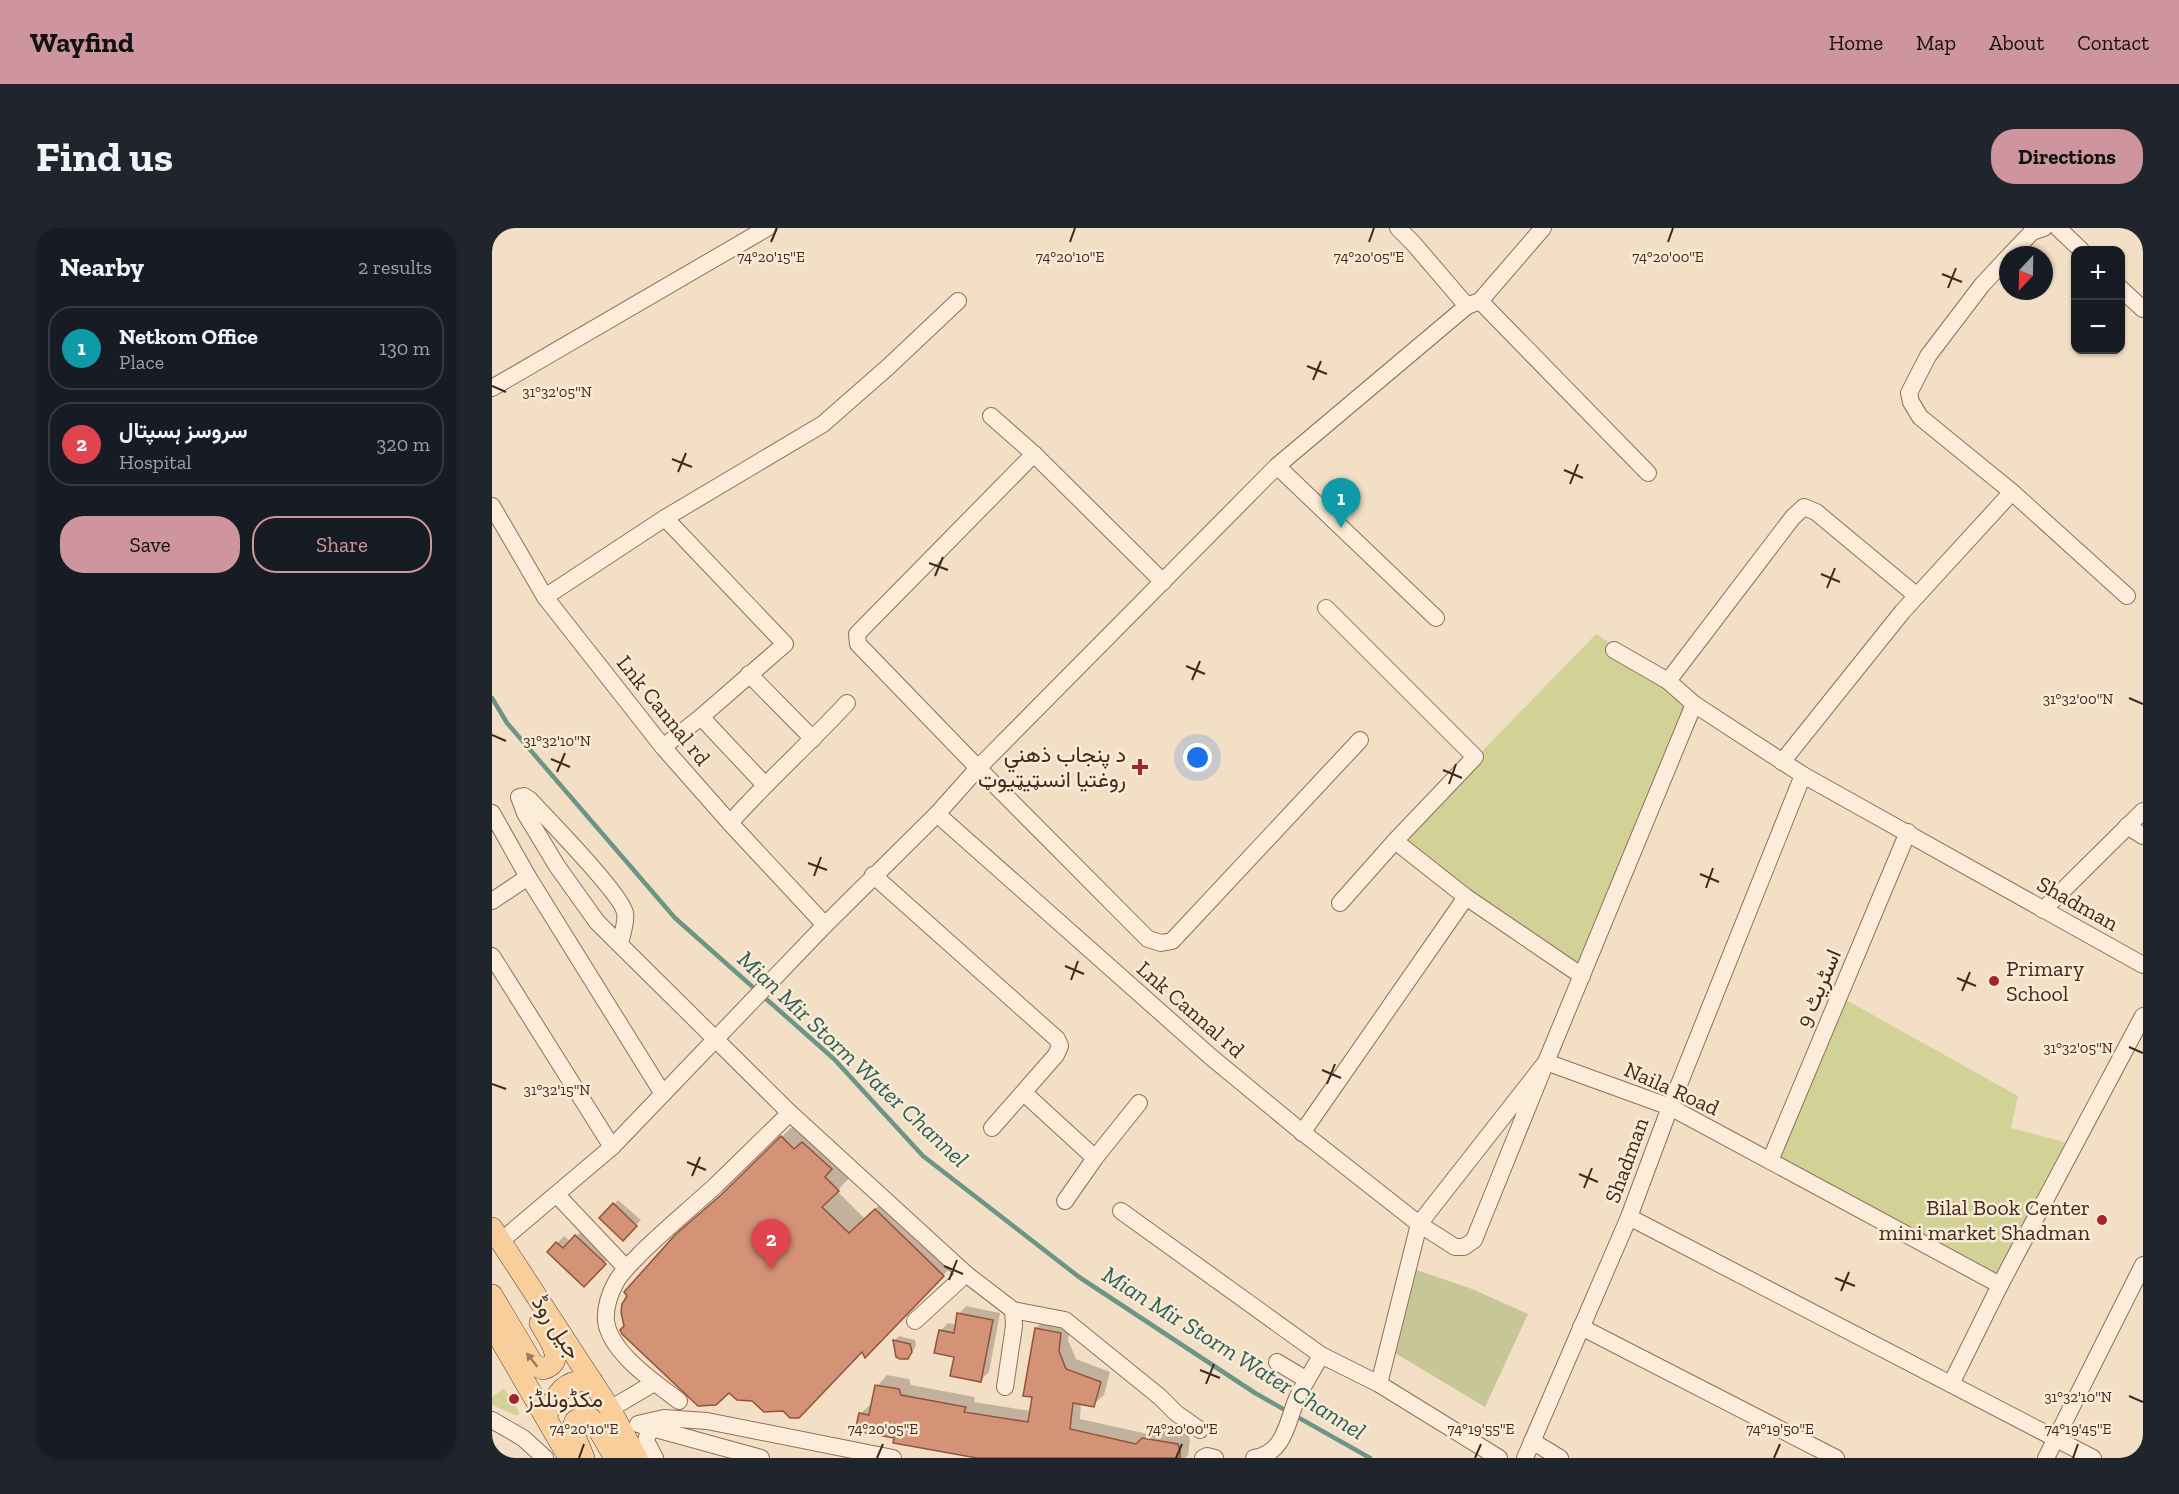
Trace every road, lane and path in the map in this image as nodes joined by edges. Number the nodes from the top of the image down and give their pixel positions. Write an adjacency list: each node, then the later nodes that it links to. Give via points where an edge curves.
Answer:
1 (767, 228): 13 (street)
2 (1398, 228): 11 (street)
3 (1543, 228): 11 (street)
4 (2044, 228): 6 (street, via 2032,232)
5 (2058, 228): 7 (street)
6 (2019, 246)
7 (2077, 246)
8 (1999, 267): 18 (street, via 1928,356 1908,393 1920,417)
9 (2125, 292): 12 (street)
10 (958, 301): 20 (street, via 823,424)
11 (1473, 303): 16 (street); 17 (street)
12 (2143, 309)
13 (492, 388)
14 (991, 416): 15 (street)
15 (1034, 454): 21 (street); 37 (street, via 857,634 858,644)
16 (1277, 466): 21 (street); 26 (street)
17 (1648, 472)
18 (2012, 492): 22 (street); 23 (street)
19 (492, 506): 24 (street, Lnk Cannal rd)
20 (665, 518): 24 (street); 28 (street, via 785,644)
21 (1163, 582): 37 (street)
22 (1917, 596): 29 (street, via 1816,512 1804,507); 36 (street)
23 (2127, 596)
24 (545, 597): 35 (street, Lnk Cannal rd)
25 (1326, 608): 47 (street, via 1475,757)
26 (1436, 618)
27 (1614, 650): 29 (street, Shadman)
28 (749, 674): 32 (street); 33 (street)
29 (1668, 681): 31 (street, Shadman)
30 (847, 703): 33 (street)
31 (1694, 704): 36 (street, Shadman); 58 (street)
32 (701, 717): 35 (street); 39 (street)
33 (813, 739): 39 (street)
34 (1360, 740): 37 (street, via 1172,941 1161,943 1148,939)
35 (663, 747): 43 (street, Lnk Cannal rd)
36 (1782, 762): 38 (street, Shadman)
37 (978, 768): 42 (street)
38 (1803, 775): 45 (street, Shadman); 65 (street, Shadman)
39 (764, 784): 43 (street)
40 (2143, 811): 44 (street)
41 (492, 813): 49 (street)
42 (937, 814): 48 (street); 68 (street, Lnk Cannal rd, via 1211,1058)
43 (730, 823): 54 (street, Lnk Cannal rd)
44 (2127, 826): 46 (street); 53 (street)
45 (1908, 832): 53 (street, Shadman); 71 (street, اسٹریٹ 9)
46 (2143, 836)
47 (1395, 841): 50 (street); 52 (street)
48 (873, 875): 54 (street); 62 (street, via 1057,1039 1060,1046 1056,1055)
49 (528, 877): 51 (street); 63 (street)
50 (1466, 897): 58 (street); 68 (street)
51 (492, 901)
52 (1340, 903)
53 (2043, 910): 57 (street, Shadman)
54 (825, 925): 60 (street)
55 (620, 945): 55 (street, via 578,898 519,797 524,796 536,806 619,901 626,913); 60 (street)
56 (492, 956): 69 (street)
57 (2143, 965)
58 (1582, 975): 61 (street)
59 (2143, 1016): 81 (street)
60 (715, 1038): 63 (street); 66 (street)
61 (1546, 1062): 65 (street, Naila Road); 76 (street); 76 (street, via 1474,1240 1464,1247 1455,1247)
62 (1024, 1093): 67 (street); 70 (street)
63 (663, 1094): 69 (street)
64 (1139, 1103): 70 (street)
65 (1670, 1107): 71 (street, Naila Road); 75 (street, Shadman)
66 (790, 1113): 79 (street); 80 (street)
67 (992, 1128)
68 (1302, 1133): 76 (street, Lnk Cannal rd)
69 (612, 1148): 72 (street)
70 (1095, 1158): 73 (street)
71 (1770, 1161): 81 (street, Naila Road)
72 (556, 1195): 77 (street); 79 (street)
73 (1065, 1201)
74 (1121, 1210): 87 (street)
75 (1629, 1217): 86 (street, Shadman); 93 (street)
76 (1419, 1224): 92 (street)
77 (496, 1235): 82 (main road, one-way to 82, via 556,1354 550,1367 543,1369 533,1364); 90 (main road, جیل روڈ)
78 (2143, 1265): 101 (street)
79 (626, 1268): 91 (street, via 611,1294 606,1323 621,1349)
80 (966, 1274): 83 (street); 84 (street)
81 (2000, 1285): 93 (street)
82 (492, 1295)
83 (1013, 1310): 94 (street); 100 (street, via 1065,1320)
84 (915, 1321)
85 (492, 1325): 97 (main road)
86 (1581, 1327): 102 (street, Shadman); 117 (street)
87 (1322, 1355): 89 (street); 92 (street)
88 (1277, 1362): 89 (street)
89 (1307, 1380): 113 (street, via 1285,1434 1274,1449)
90 (592, 1381): 96 (main road, جیل روڈ); 97 (main road, via 583,1380 560,1390)
91 (654, 1383): 95 (street); 96 (street)
92 (1379, 1384): 114 (street)
93 (1951, 1384): 101 (street)
94 (1005, 1387)
95 (679, 1401)
96 (614, 1415): 99 (street); 107 (main road, جیل روڈ)
97 (546, 1417): 104 (main road)
98 (492, 1420): 103 (street, via 523,1438)
99 (646, 1426): 108 (street, via 646,1441); 109 (street); 110 (street, via 664,1418 708,1421)
100 (1200, 1430)
101 (2055, 1439): 118 (street); 119 (street)
102 (1532, 1441): 115 (street, Shadman); 116 (street)
103 (545, 1458)
104 (569, 1458)
105 (584, 1458): 106 (main road, via 572,1429 582,1417 594,1422)
106 (615, 1458)
107 (637, 1458)
108 (655, 1458)
109 (761, 1458)
110 (893, 1458)
111 (1203, 1458): 112 (street)
112 (1215, 1458)
113 (1254, 1458)
114 (1499, 1458)
115 (1525, 1458)
116 (1560, 1458)
117 (1836, 1458)
118 (2046, 1458)
119 (2093, 1458)

